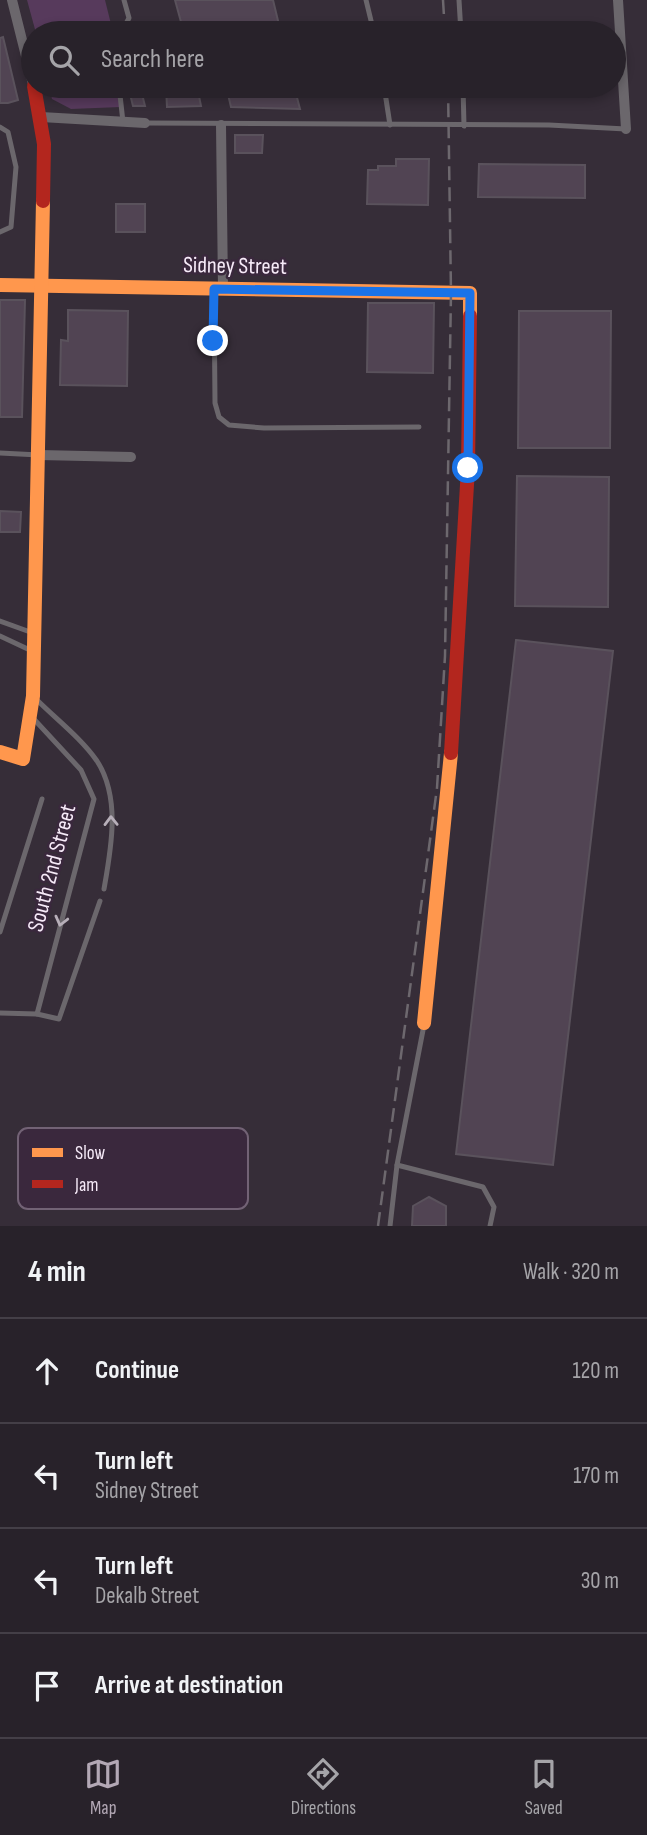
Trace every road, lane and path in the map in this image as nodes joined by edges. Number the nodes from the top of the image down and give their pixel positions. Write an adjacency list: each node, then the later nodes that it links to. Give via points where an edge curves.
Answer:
1 (12, 0): 10 (street)
2 (124, 0): 6 (lane)
3 (366, 0): 7 (lane)
4 (459, 0): 8 (lane)
5 (618, 0): 9 (street)
6 (127, 21)
7 (371, 21)
8 (460, 21)
9 (619, 21)
10 (21, 36)
11 (36, 98): 16 (street)
12 (120, 98): 17 (lane)
13 (386, 98): 20 (lane)
14 (463, 98): 21 (lane)
15 (624, 98): 23 (street)
16 (41, 117): 17 (street); 26 (street)
17 (123, 122): 18 (street)
18 (145, 123): 19 (lane)
19 (221, 125): 20 (lane); 27 (street)
20 (390, 125): 21 (lane)
21 (464, 126): 23 (lane)
22 (0, 127): 24 (lane, via 8,132 16,167 11,227)
23 (626, 129)
24 (0, 232)
25 (0, 285): 26 (street, Sidney Street)
26 (42, 285): 27 (street, Sidney Street); 30 (street)
27 (218, 289): 28 (lane, via 213,341 215,403 219,417 229,425); 45 (street, Sidney Street, via 470,293 468,468 448,794)
28 (419, 427)
29 (0, 453): 30 (lane)
30 (39, 456): 31 (street); 33 (street)
31 (131, 457)
32 (0, 621): 33 (lane)
33 (36, 634): 35 (street)
34 (0, 636): 35 (lane)
35 (35, 652): 36 (street)
36 (33, 696): 37 (street); 40 (lane, South 2nd Street, one-way to 36, via 111,830 108,786 85,747)
37 (29, 713): 38 (street, via 23,759); 44 (lane, South 2nd Street, one-way to 44, via 81,770 94,799)
38 (0, 752)
39 (42, 799): 42 (lane)
40 (104, 889)
41 (100, 901): 44 (lane, via 59,1019)
42 (0, 932)
43 (0, 1013): 44 (lane)
44 (37, 1014)
45 (424, 1024): 46 (lane)
46 (397, 1166): 47 (lane); 48 (lane, via 482,1187 494,1207)
47 (390, 1226)
48 (490, 1226)

